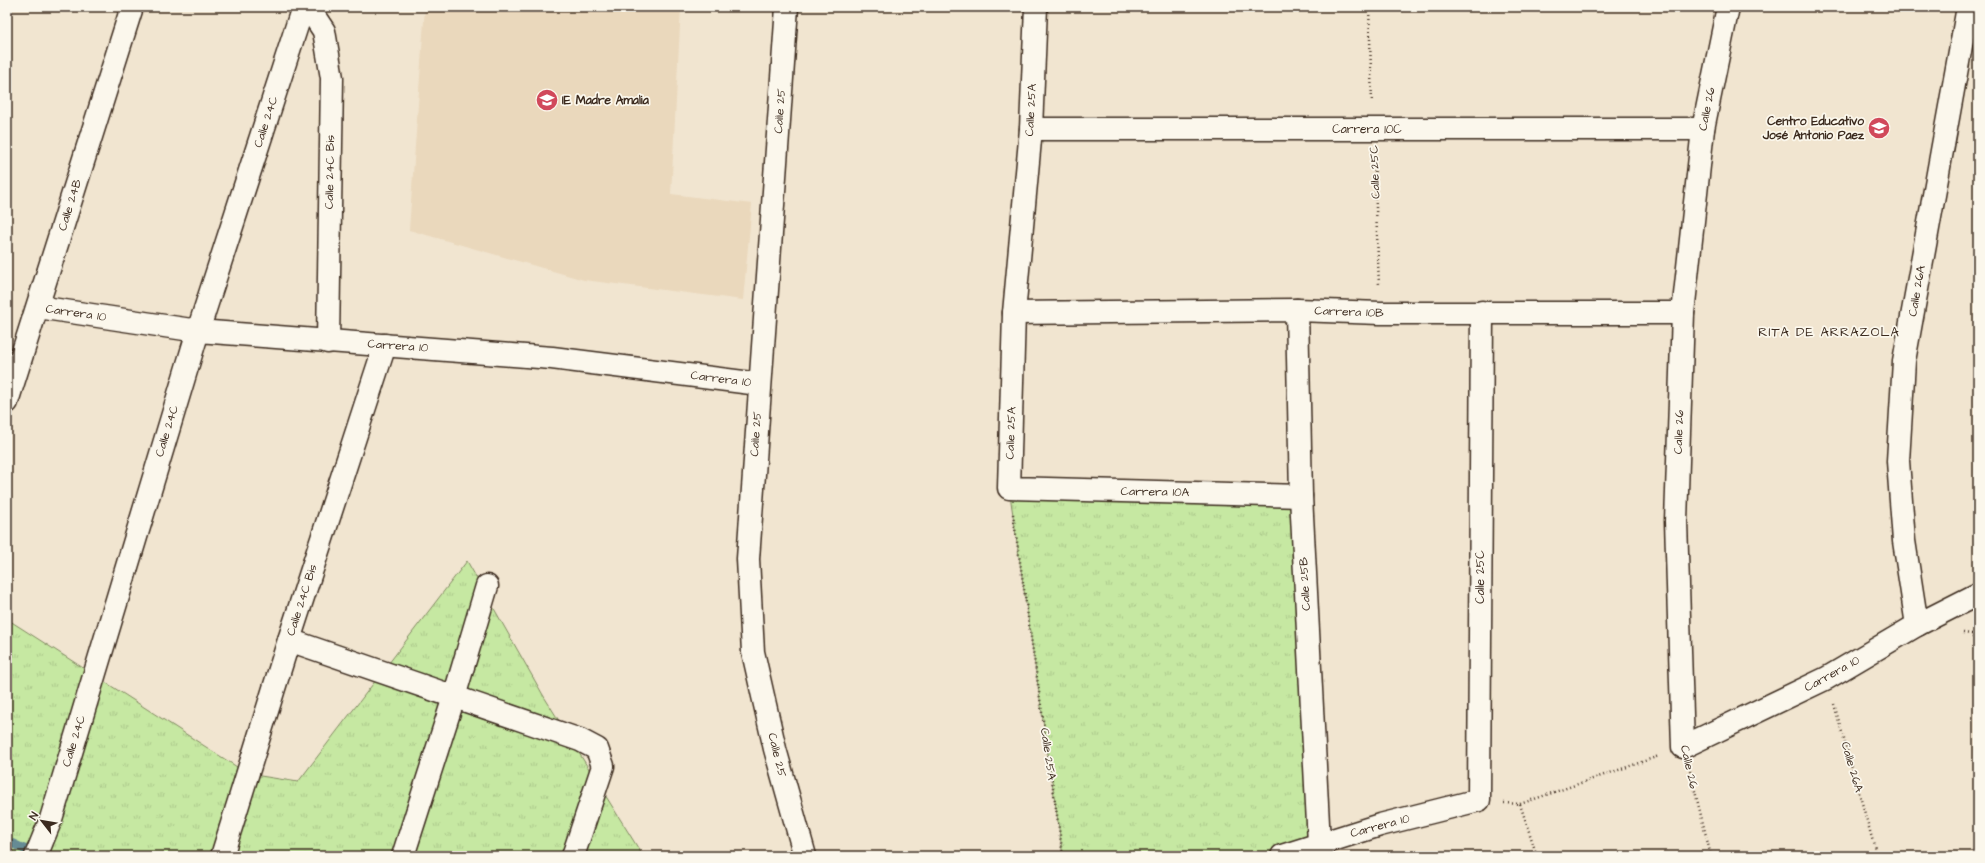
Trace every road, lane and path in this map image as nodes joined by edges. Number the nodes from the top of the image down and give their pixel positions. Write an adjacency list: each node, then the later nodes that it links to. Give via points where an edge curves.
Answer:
1 (132, 7): 12 (street, Calle 24B)
2 (303, 7): 18 (street, Calle 24C)
3 (308, 7): 19 (street, Calle 24C Bis, via 324,32 332,78)
4 (787, 7): 21 (street, Calle 25)
5 (1036, 7): 9 (street, Calle 25A)
6 (1369, 7): 10 (path, Calle 25C)
7 (1728, 7): 11 (street, Calle 26)
8 (1968, 7): 27 (street, Calle 26A, via 1904,361 1898,461 1904,541)
9 (1031, 129): 10 (street, Carrera 10C); 15 (street, Calle 25A)
10 (1373, 129): 11 (street, Carrera 10C); 16 (path, Calle 25C)
11 (1703, 129): 17 (street, Calle 26)
12 (38, 307): 18 (street, Carrera 10); 22 (street, Calle 24B)
13 (1297, 310): 15 (street, Carrera 10B); 16 (street, Carrera 10B); 24 (street, Calle 25B)
14 (1482, 312): 16 (street, Carrera 10B); 17 (street, Carrera 10B); 34 (street, Calle 25C)
15 (1014, 313): 23 (street, Calle 25A)
16 (1380, 313)
17 (1684, 314): 33 (street, Calle 26, via 1676,521)
18 (198, 330): 19 (street, Carrera 10); 37 (street, Calle 24C, via 51,819)
19 (328, 342): 20 (street, Carrera 10)
20 (385, 345): 21 (street, Carrera 10, via 552,358); 30 (street, Calle 24C Bis)
21 (759, 384): 41 (street, Calle 25, via 748,559 753,652 775,749)
22 (7, 402)
23 (1009, 488): 24 (street, Carrera 10A); 42 (path, Calle 25A)
24 (1300, 496): 36 (street, Calle 25B)
25 (487, 586): 32 (street)
26 (1978, 594): 27 (street, Carrera 10)
27 (1917, 625): 31 (street, Carrera 10)
28 (1978, 633): 29 (path)
29 (1972, 634)
30 (289, 640): 32 (street); 38 (street, Calle 24C Bis)
31 (1827, 678): 33 (street, Carrera 10); 46 (path, Calle 26A)
32 (454, 697): 39 (street); 40 (street, via 580,740 597,749 603,766)
33 (1683, 747): 35 (path); 45 (path, Calle 26)
34 (1479, 800): 35 (path); 36 (street, Carrera 10, via 1380,825)
35 (1520, 804): 44 (path)
36 (1321, 850): 43 (street, Carrera 10)
37 (36, 856)
38 (222, 856)
39 (403, 856)
40 (573, 856)
41 (805, 856)
42 (1063, 856)
43 (1282, 856)
44 (1537, 856)
45 (1711, 856)
46 (1877, 856)

